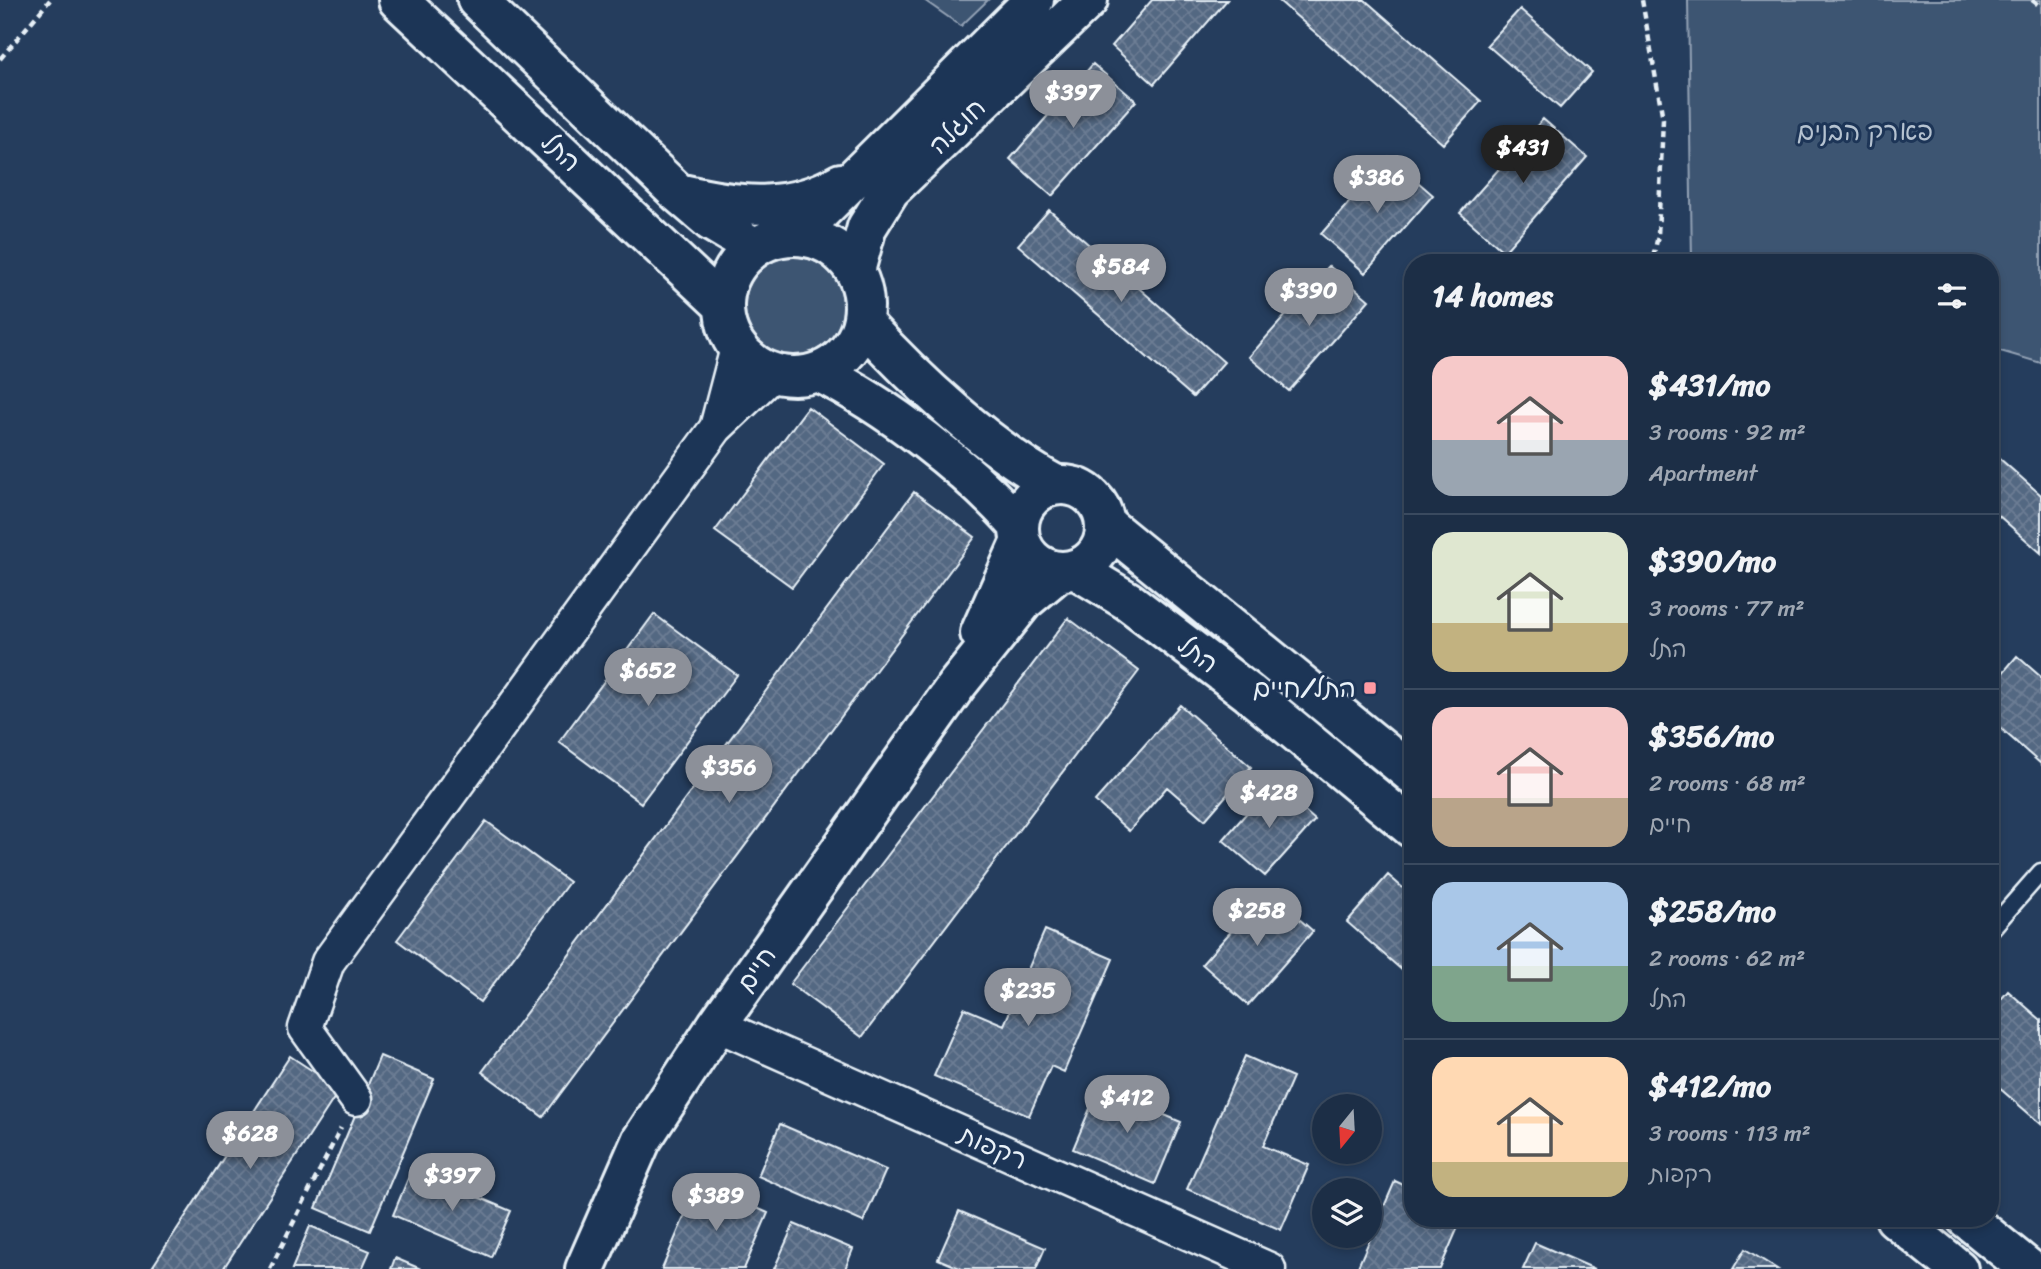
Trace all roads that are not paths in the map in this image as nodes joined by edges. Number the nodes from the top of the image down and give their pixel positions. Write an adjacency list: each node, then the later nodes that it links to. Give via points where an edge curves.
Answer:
1 (398, 0): 10 (main road, התל)
2 (477, 0): 6 (main road, התל)
3 (1034, 0): 5 (main road, חוגלה)
4 (1088, 0): 9 (main road, חוגלה, via 890,190 867,227)
5 (858, 174): 6 (main road, via 809,199 768,206 719,203); 7 (main road, חוגלה)
6 (678, 193): 8 (main road, התל, via 712,222)
7 (797, 235): 8 (main road); 9 (main road, via 840,252)
8 (754, 247): 10 (main road, via 732,273)
9 (855, 271): 11 (main road, via 865,305)
10 (723, 305): 12 (main road, via 726,327)
11 (863, 323): 13 (main road, via 846,354); 16 (main road, via 996,447)
12 (737, 348): 14 (main road); 15 (street)
13 (818, 372): 14 (main road, via 796,377); 18 (main road, via 863,395 1000,504)
14 (774, 373): 15 (street)
15 (716, 428): 26 (street, via 328,962 305,1028)
16 (1056, 485): 17 (main road, via 1083,490 1102,511); 18 (main road, via 1031,497 1023,508)
17 (1105, 524): 19 (main road, via 1098,552 1088,563); 21 (main road, התל)
18 (1020, 534): 19 (main road, via 1033,561); 20 (main road, חיים)
19 (1067, 570): 20 (main road, חיים, via 1024,601); 22 (main road, התל, via 1128,601 1249,693)
20 (956, 686): 25 (main road, חיים)
21 (1404, 767)
22 (1404, 821)
23 (2041, 872): 24 (lane)
24 (1999, 920)
25 (717, 1026): 29 (main road, חיים, via 641,1141); 30 (street, רקפות)
26 (356, 1099)
27 (1906, 1227): 31 (main road)
28 (1977, 1227): 32 (main road)
29 (585, 1269)
30 (1269, 1269)
31 (1958, 1269)
32 (2029, 1269)

